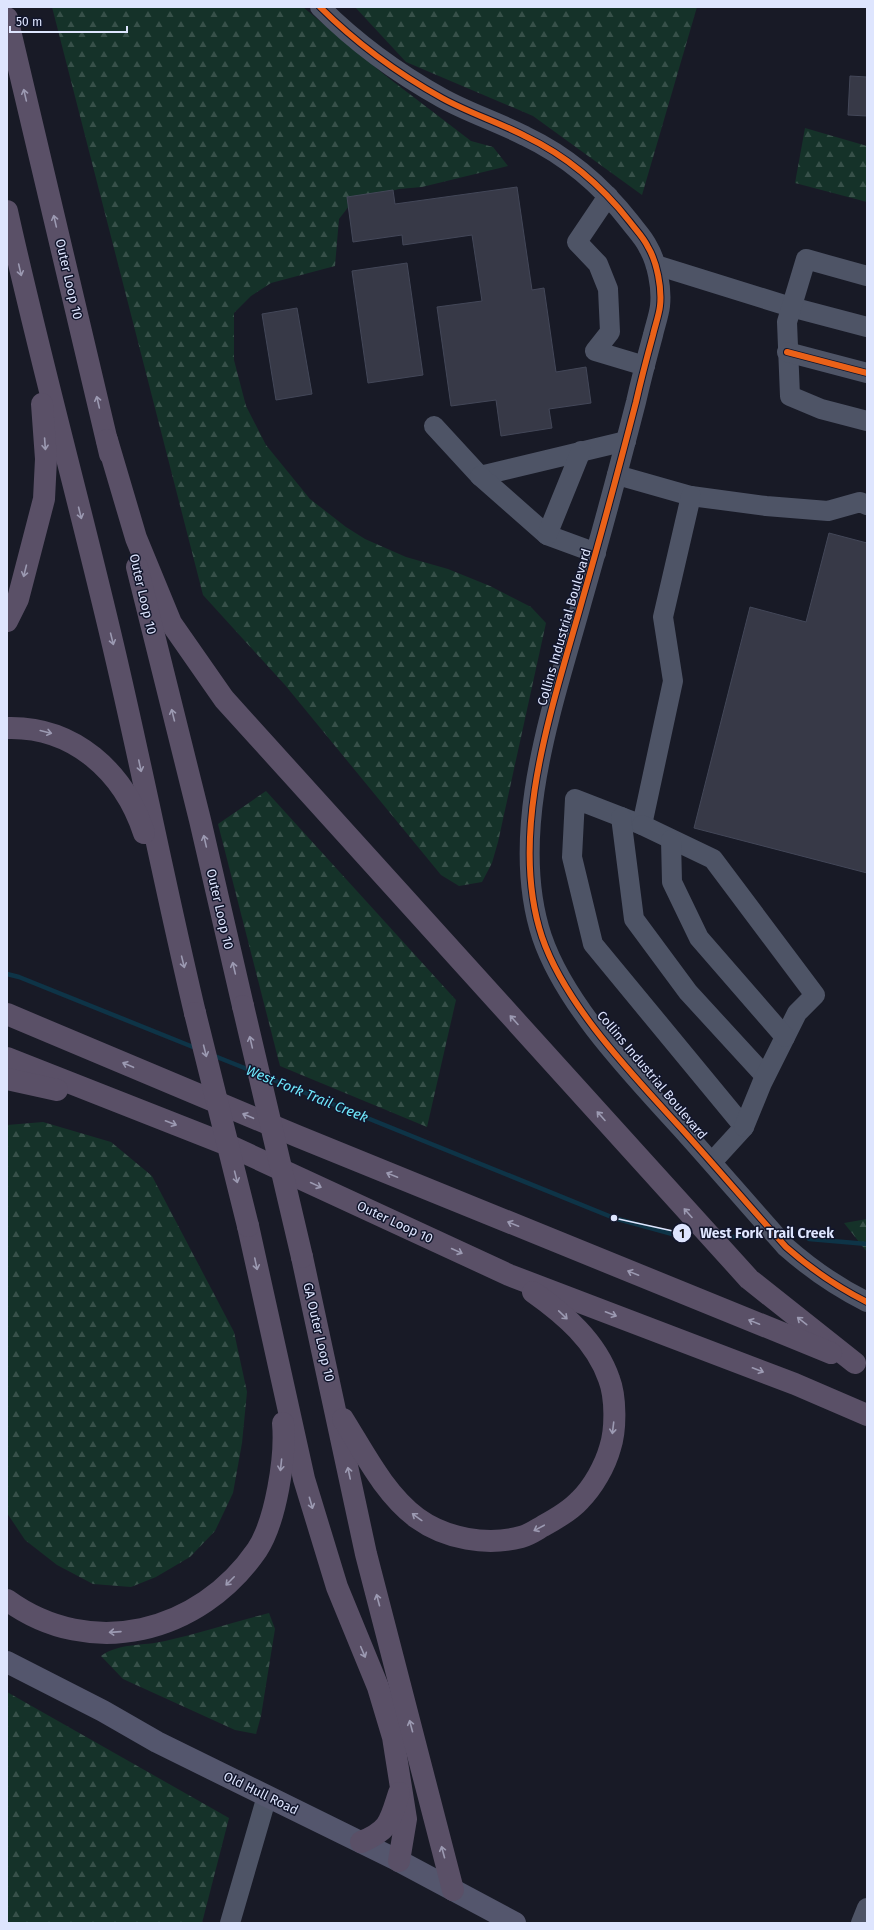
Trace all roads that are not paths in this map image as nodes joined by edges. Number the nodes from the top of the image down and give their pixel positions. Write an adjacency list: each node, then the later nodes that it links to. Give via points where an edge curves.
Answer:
1 (320, 7): 3 (street, Collins Industrial Boulevard, via 366,48 404,75 444,99 547,147 585,174)
2 (7, 18): 15 (highway, Outer Loop 10, one-way to 2)
3 (608, 196): 5 (street, Collins Industrial Boulevard, via 647,244); 11 (street, via 577,242 598,264 608,289 610,332 595,351)
4 (7, 211): 9 (highway, one-way to 9)
5 (656, 265): 7 (street); 11 (street, Collins Industrial Boulevard, via 660,305)
6 (867, 276): 7 (street, via 806,259)
7 (791, 307): 8 (street); 10 (street, via 787,322)
8 (867, 327)
9 (38, 349): 24 (highway, one-way to 24, via 46,459 44,499 18,599); 29 (highway, one-way to 29, via 113,646)
10 (787, 352): 12 (street); 13 (street, via 790,396 821,409)
11 (645, 366): 16 (street, Collins Industrial Boulevard)
12 (867, 373)
13 (867, 421)
14 (434, 426): 19 (street)
15 (107, 440): 38 (highway, Outer Loop 10, one-way to 15, bridge, via 200,820 154,641); 42 (highway, one-way to 15, via 749,1279 224,699 171,623 136,538)
16 (626, 440): 17 (street); 18 (street, Collins Industrial Boulevard)
17 (581, 451): 19 (street); 22 (street)
18 (617, 474): 20 (street); 23 (street, Collins Industrial Boulevard)
19 (480, 476): 22 (street)
20 (691, 496): 21 (street, via 828,511 860,502); 27 (street, via 663,617 673,681)
21 (867, 505)
22 (547, 535): 23 (street)
23 (596, 553): 37 (street, Collins Industrial Boulevard, via 546,730 537,776 530,870 536,916 552,960 576,1000 633,1074)
24 (7, 621)
25 (7, 728): 29 (highway, one-way to 29, via 45,731 66,738 87,751 110,771 126,793 139,818)
26 (621, 817): 27 (street); 33 (street, via 634,919 688,992); 36 (street, via 575,799 572,856 593,944)
27 (642, 825): 28 (street)
28 (671, 840): 31 (street, via 672,882 699,938); 31 (street, via 713,859 815,995 797,1013)
29 (176, 935): 41 (highway, one-way to 41, bridge, via 248,1226)
30 (7, 1014): 42 (highway, one-way to 30, via 290,1133)
31 (785, 1037): 33 (street)
32 (7, 1058): 35 (highway, Outer Loop 10)
33 (765, 1076): 36 (street)
34 (7, 1079): 35 (highway)
35 (134, 1109): 39 (highway, Outer Loop 10, one-way to 39, via 228,1145)
36 (744, 1128): 37 (street)
37 (712, 1162): 40 (street, Collins Industrial Boulevard, via 804,1263 842,1290)
38 (302, 1257): 43 (highway, GA Outer Loop 10)
39 (509, 1275): 43 (highway, one-way to 43, via 555,1308 582,1334 598,1354 610,1380 614,1413 610,1448 597,1476 580,1500 559,1517 522,1537 494,1541 455,1537 418,1518 389,1493); 44 (highway, one-way to 44, via 795,1384)
40 (867, 1302)
41 (273, 1343): 45 (highway, one-way to 45, via 284,1436 278,1488 266,1531 257,1550 221,1590 195,1609 169,1621 148,1628 105,1633 60,1627 36,1618); 47 (highway, one-way to 47, via 304,1479 337,1587 378,1687 393,1737)
42 (861, 1366)
43 (336, 1408): 51 (highway, GA Outer Loop 10, one-way to 43, via 366,1554)
44 (867, 1415)
45 (7, 1600)
46 (7, 1662): 48 (main road, Old Hull Road, via 157,1742)
47 (401, 1784): 49 (highway, via 389,1823 374,1837); 50 (highway, via 406,1819)
48 (267, 1796): 49 (main road, Old Hull Road); 53 (street)
49 (361, 1842): 50 (main road, Old Hull Road)
50 (399, 1861): 51 (main road, Old Hull Road)
51 (453, 1890): 54 (main road, Old Hull Road)
52 (867, 1908): 55 (street)
53 (230, 1923)
54 (514, 1923)
55 (861, 1923)

